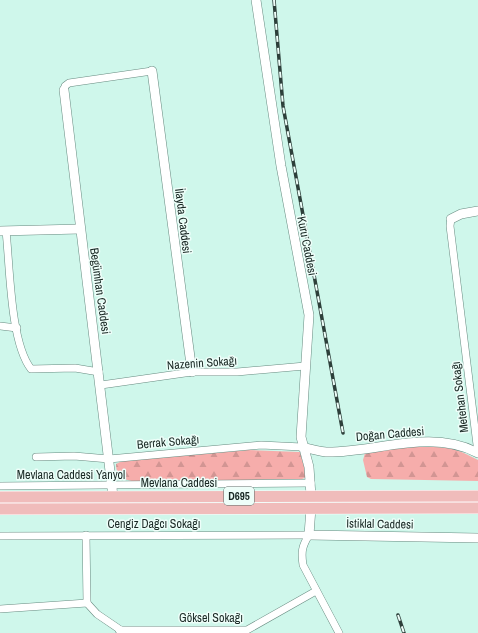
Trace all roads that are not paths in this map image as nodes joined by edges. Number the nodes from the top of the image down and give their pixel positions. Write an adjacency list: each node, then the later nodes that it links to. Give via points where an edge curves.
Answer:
1 (256, 0): 10 (street, Kuru Caddesi, via 281,166 309,315)
2 (152, 71): 3 (street, via 69,83); 12 (street, İlayda Caddesi)
3 (64, 90): 6 (street, Begümhan Caddesi)
4 (478, 211): 5 (street)
5 (451, 219): 15 (street, Metehan Sokağı)
6 (80, 229): 7 (street); 11 (street, Begümhan Caddesi)
7 (3, 231): 9 (street)
8 (0, 326): 9 (street)
9 (17, 328): 11 (street, via 22,354 31,368 75,368)
10 (305, 366): 12 (street, Nazenin Sokağı, via 237,372); 14 (street, Kuru Caddesi)
11 (99, 372): 13 (street, Begümhan Caddesi)
12 (192, 372): 13 (street, Nazenin Sokağı)
13 (101, 385): 17 (street, Begümhan Caddesi)
14 (302, 446): 15 (street, Doğan Caddesi, via 333,452 395,444 443,443 461,445); 17 (street, Berrak Sokağı, via 275,444); 18 (street, Kuru Caddesi, via 309,466)
15 (478, 453)
16 (36, 457): 17 (street, Berrak Sokağı, via 74,456)
17 (110, 459): 20 (street, Begümhan Caddesi)
18 (311, 483): 20 (street, Mevlana Caddesi Yanyol); 21 (street, Kuru Caddesi)
19 (0, 486): 20 (street, Mevlana Caddesi Yanyol)
20 (113, 491): 21 (main road, Mevlana Caddesi / D695); 23 (main road, Mevlana Caddesi / D695)
21 (311, 496): 22 (main road, Mevlana Caddesi / D695)
22 (478, 496)
23 (0, 497)
24 (0, 508): 25 (main road, D695)
25 (311, 508): 26 (main road, D695); 28 (street)
26 (478, 508)
27 (86, 535): 28 (street, Cengiz Dağcı Sokağı); 29 (street, Cengiz Dağcı Sokağı); 32 (street)
28 (309, 535): 30 (street, İstiklal Caddesi); 31 (street, via 302,546 301,554)
29 (0, 536)
30 (478, 538)
31 (316, 591): 35 (street, Göksel Sokağı); 36 (street)
32 (86, 602): 33 (street); 34 (street, via 97,614)
33 (0, 609)
34 (122, 631): 35 (street, Göksel Sokağı)
35 (247, 631)
36 (339, 633)

